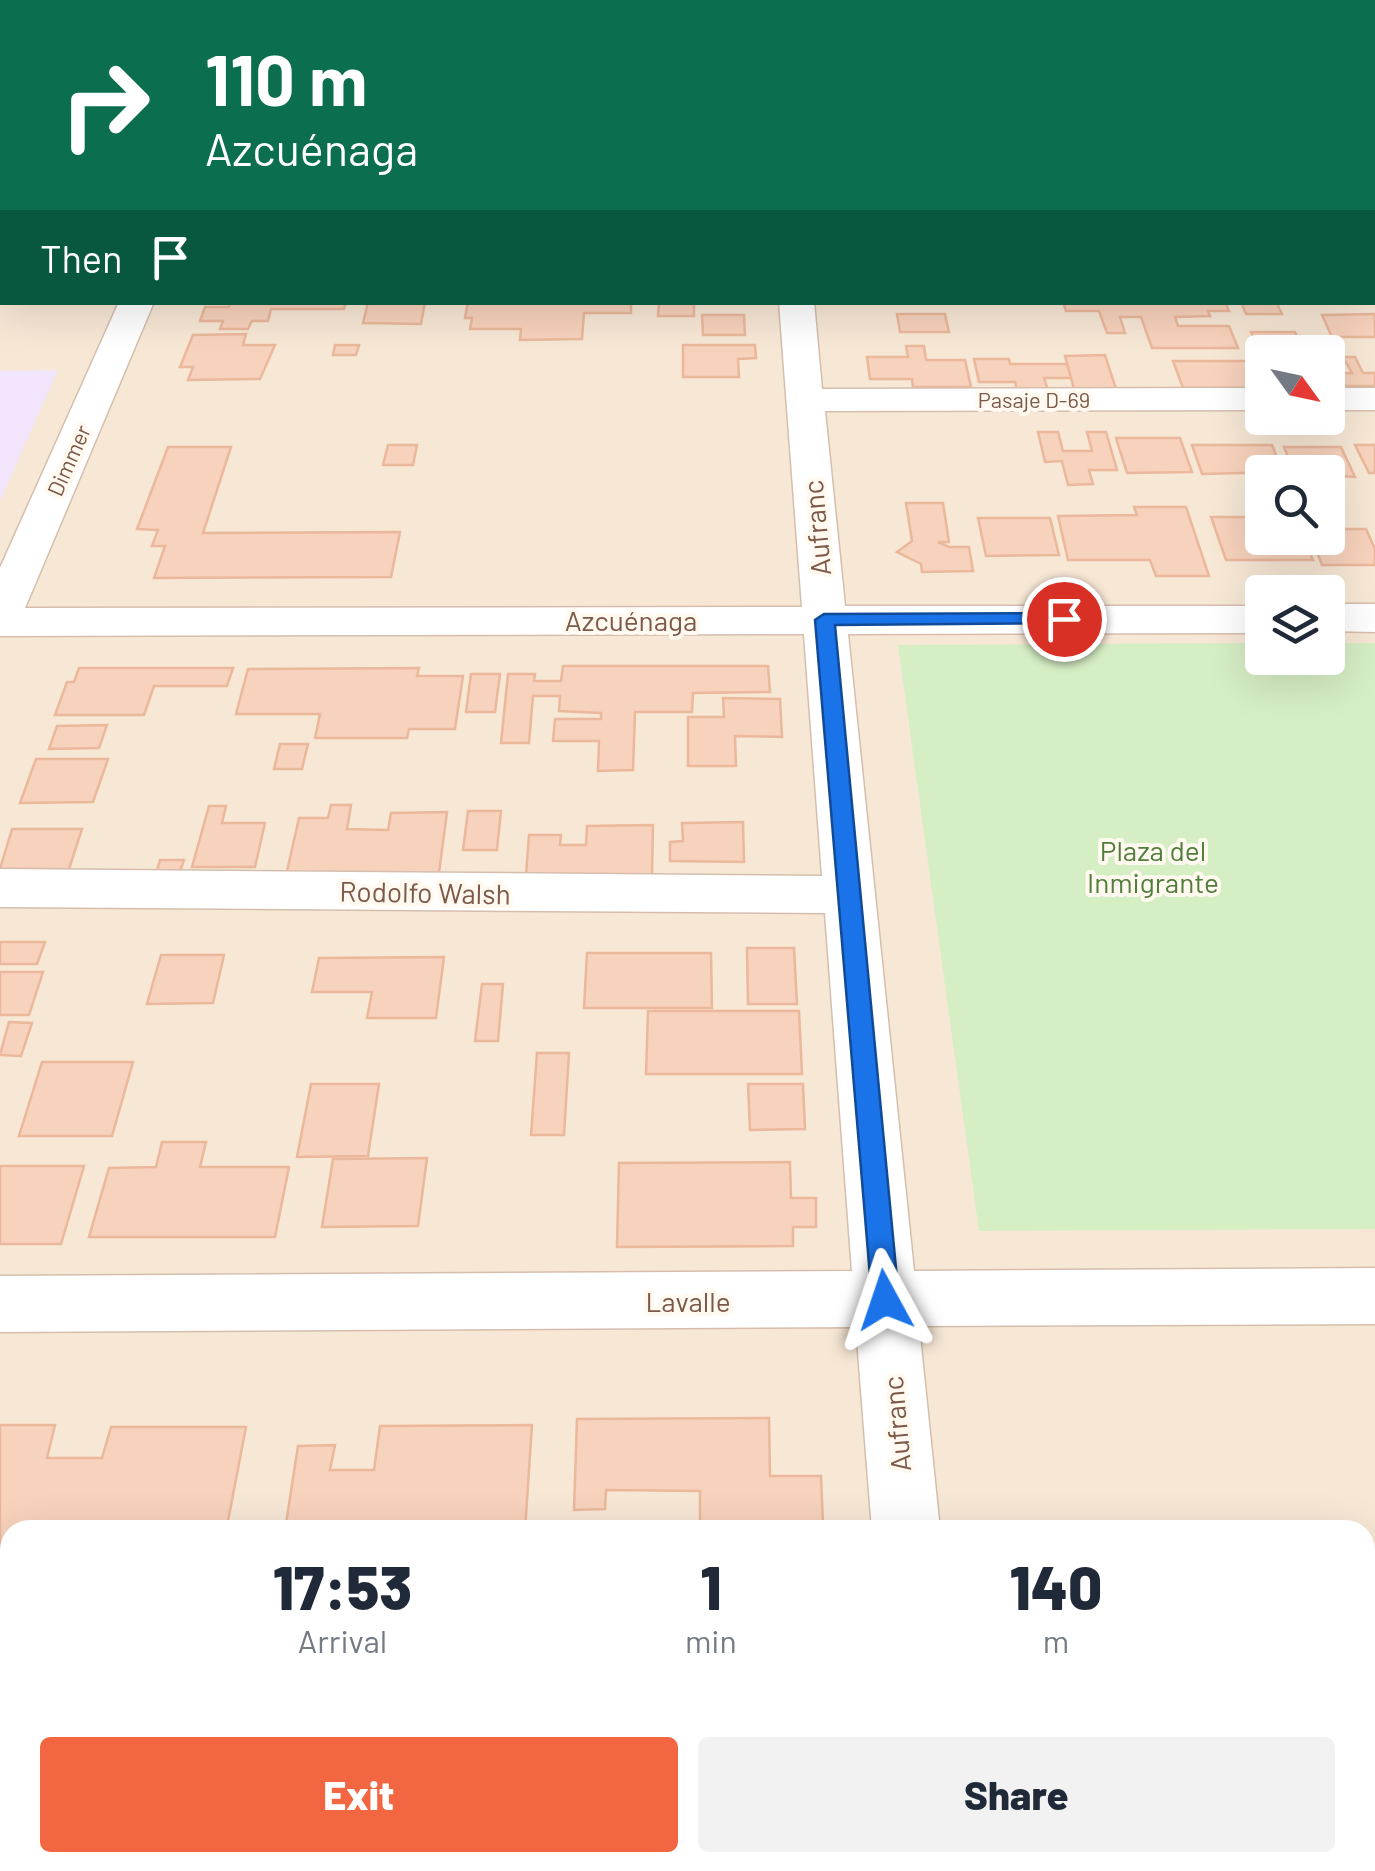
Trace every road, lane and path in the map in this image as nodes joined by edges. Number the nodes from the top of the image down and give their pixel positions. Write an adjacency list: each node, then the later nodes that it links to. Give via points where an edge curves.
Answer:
1 (136, 305): 10 (street, Dimmer)
2 (796, 305): 6 (street, Aufranc)
3 (1245, 399): 6 (street, Pasaje D-69)
4 (1345, 399): 5 (street)
5 (1375, 399)
6 (805, 400): 11 (street, Aufranc)
7 (1245, 618): 11 (street, Azcuénaga)
8 (1345, 618): 9 (street)
9 (1375, 618)
10 (0, 619): 11 (street, Azcuénaga)
11 (824, 620): 13 (street, Aufranc)
12 (0, 888): 13 (street, Rodolfo Walsh)
13 (849, 895): 15 (street, Aufranc)
14 (1375, 1296): 15 (street, Lavalle)
15 (885, 1300): 16 (street, Lavalle); 17 (street, Aufranc)
16 (0, 1304)
17 (905, 1520)

